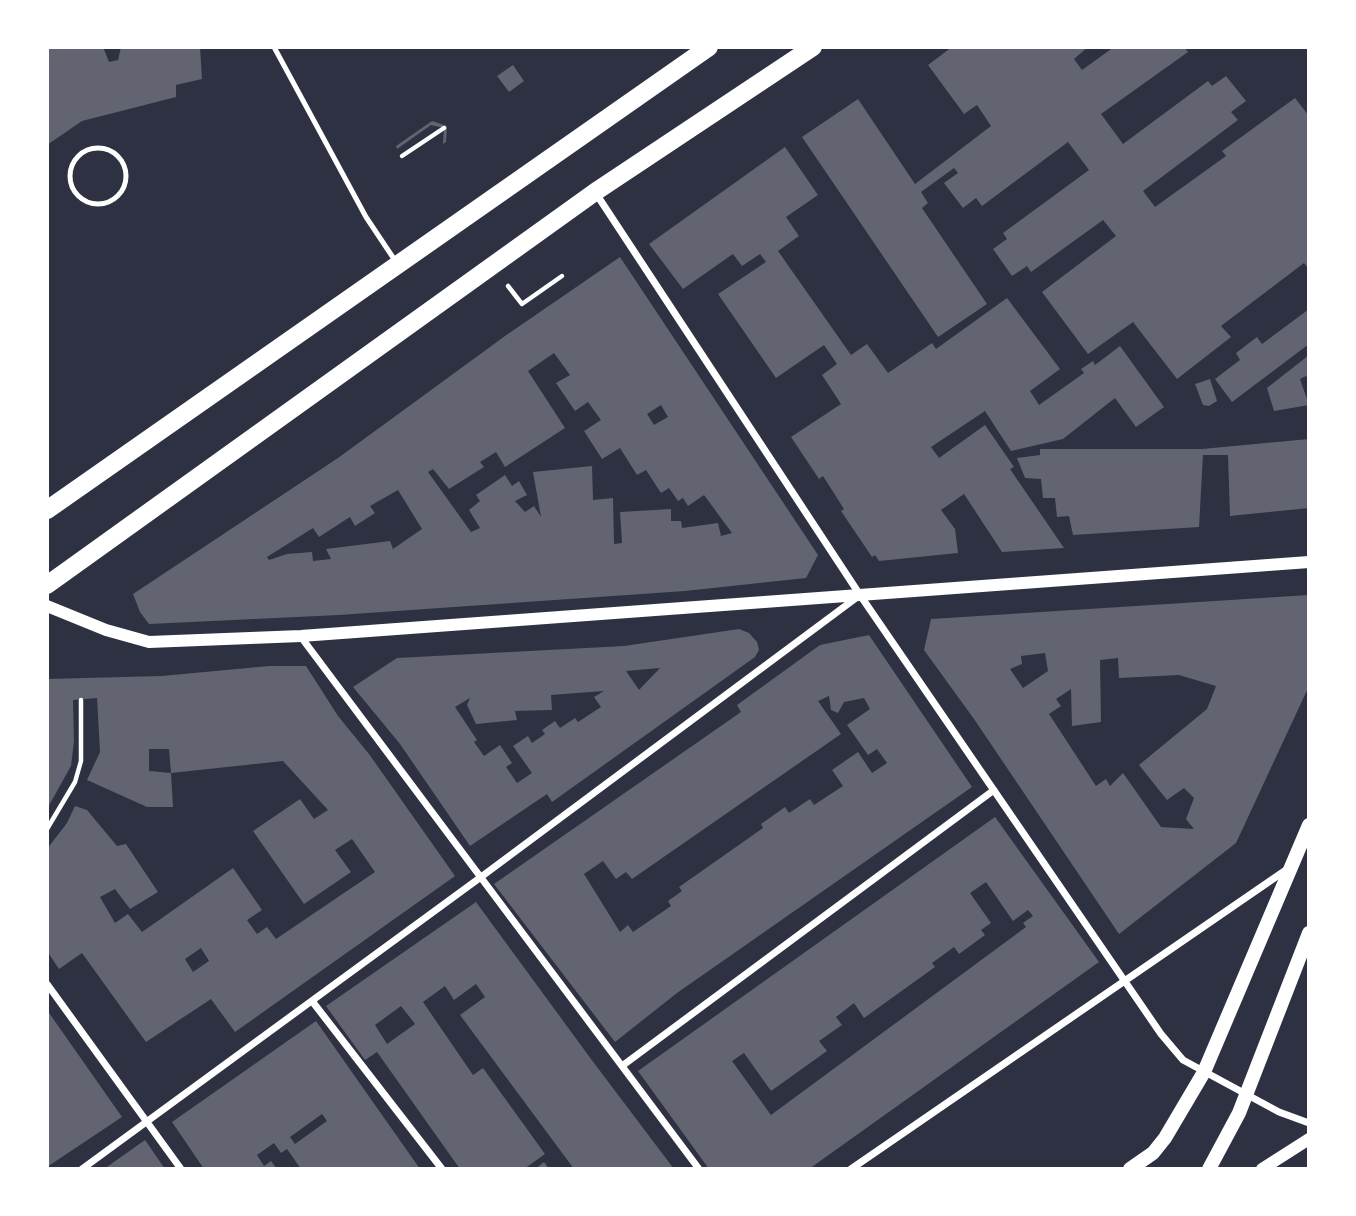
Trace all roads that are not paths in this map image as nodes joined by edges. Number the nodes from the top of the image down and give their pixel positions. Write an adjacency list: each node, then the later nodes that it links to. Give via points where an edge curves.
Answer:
1 (274, 47): 6 (lane, via 366,217)
2 (709, 47): 6 (main road)
3 (813, 47): 5 (main road)
4 (126, 178): 4 (lane, via 118,194 94,204 73,189 71,171 80,155 97,148 115,154)
5 (595, 192): 9 (main road); 10 (street)
6 (398, 265): 7 (main road)
7 (47, 510)
8 (1309, 562): 10 (street)
9 (47, 585)
10 (860, 595): 12 (street); 13 (street); 16 (street)
11 (47, 606): 12 (street, via 149,642)
12 (301, 636): 16 (street)
13 (994, 790): 18 (street); 21 (street)
14 (1309, 825): 15 (main road)
15 (1291, 867): 18 (street); 22 (main road)
16 (481, 877): 20 (street); 21 (street)
17 (1309, 933): 23 (main road)
18 (1124, 981): 22 (street, via 1183,1060); 31 (street)
19 (47, 984): 24 (street)
20 (312, 1001): 24 (street); 29 (street)
21 (622, 1066): 30 (street)
22 (1204, 1072): 23 (street); 32 (main road, via 1166,1138)
23 (1245, 1094): 25 (street); 33 (main road)
24 (147, 1123): 27 (street); 28 (street)
25 (1309, 1123)
26 (1309, 1139): 34 (street)
27 (82, 1169)
28 (181, 1169)
29 (442, 1169)
30 (699, 1169)
31 (851, 1169)
32 (1130, 1169)
33 (1209, 1169)
34 (1262, 1169)

